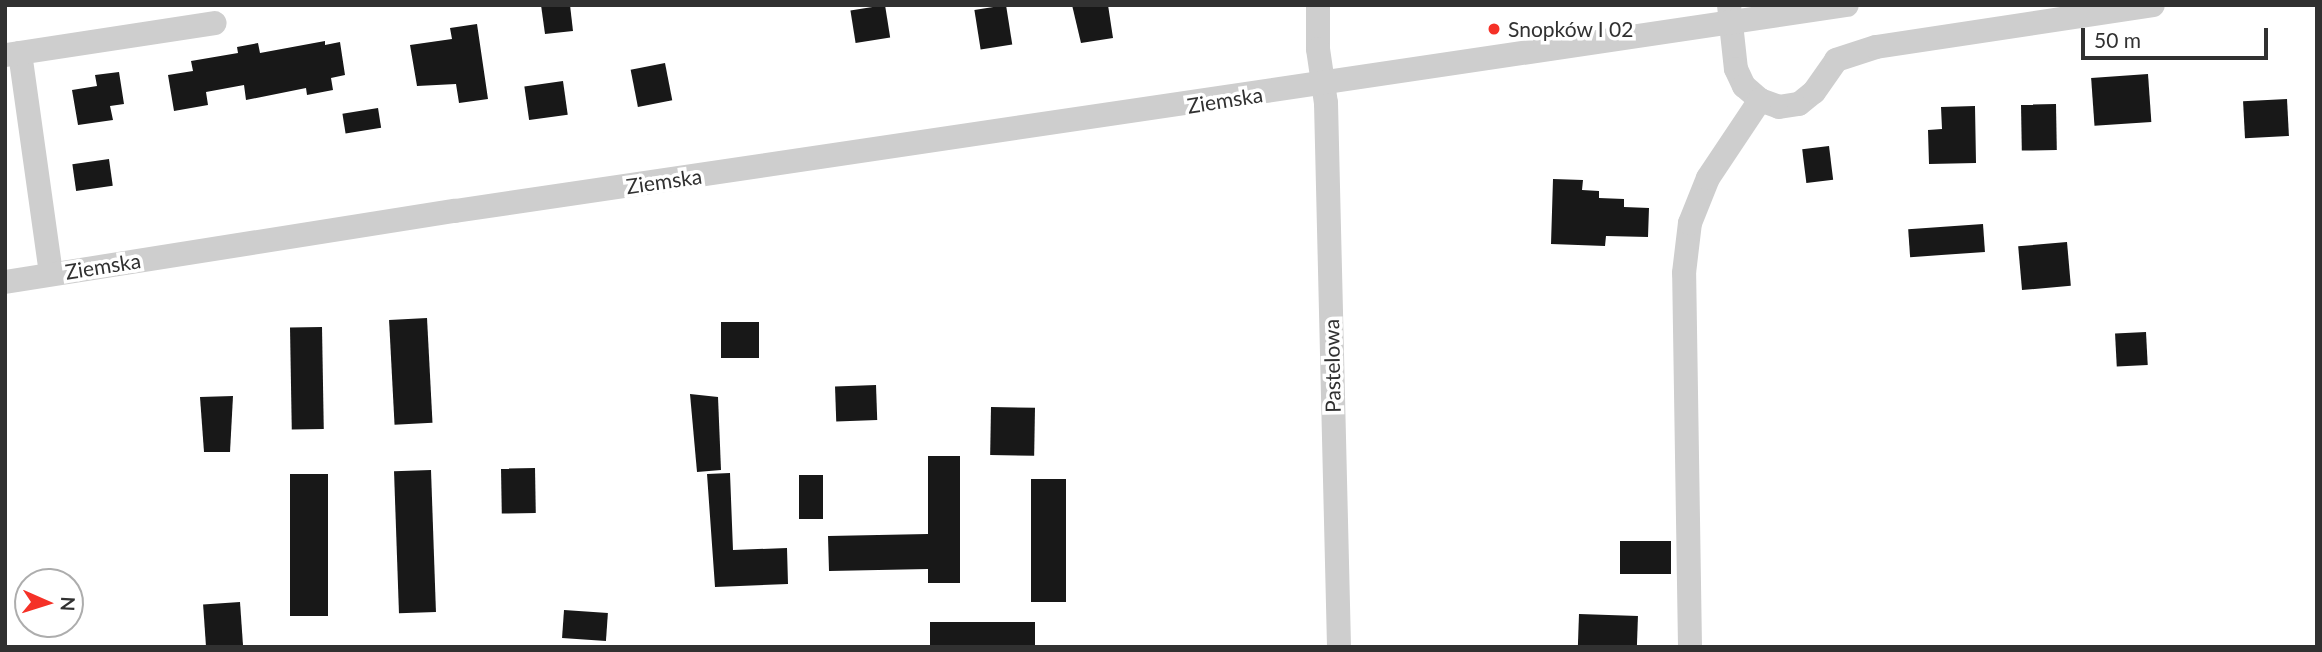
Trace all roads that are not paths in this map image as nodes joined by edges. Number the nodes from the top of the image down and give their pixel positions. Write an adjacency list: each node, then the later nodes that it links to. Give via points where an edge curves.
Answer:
1 (1318, 5): 7 (street, Pastelowa)
2 (1847, 5): 4 (street, Ziemska)
3 (2153, 5): 8 (street, via 1876,47 1836,60 1814,92 1799,104 1779,107)
4 (1730, 14): 7 (street, Ziemska); 8 (street, via 1737,69 1744,86)
5 (215, 23): 6 (street)
6 (12, 54): 9 (street)
7 (1323, 85): 9 (street, Ziemska); 11 (street, Pastelowa)
8 (1760, 100): 12 (street, via 1708,178 1690,223 1684,274)
9 (51, 274): 10 (street, Ziemska)
10 (5, 282)
11 (1339, 647)
12 (1690, 647)

